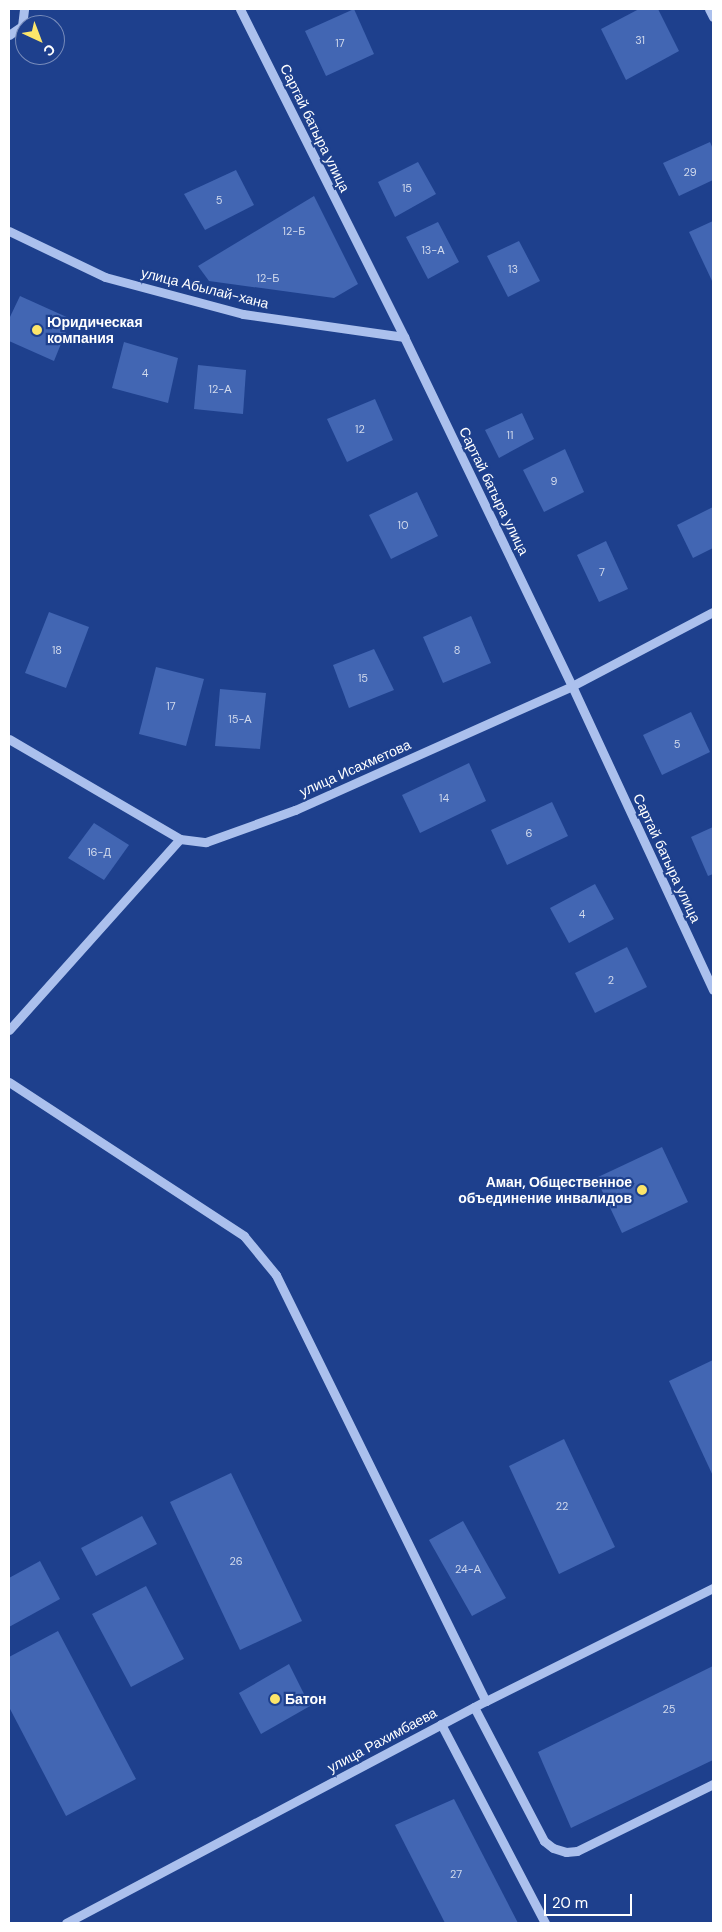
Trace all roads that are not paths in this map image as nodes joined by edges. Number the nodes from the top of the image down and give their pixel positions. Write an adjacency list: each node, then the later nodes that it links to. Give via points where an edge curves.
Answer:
1 (24, 9): 5 (street, via 22,26)
2 (240, 9): 7 (street, Сартай батыра улица)
3 (709, 9): 4 (street)
4 (713, 18)
5 (9, 35)
6 (9, 232): 7 (street, улица Абылай-хана, via 105,277 234,312)
7 (404, 337): 9 (street, Сартай батыра улица)
8 (713, 612): 9 (street, улица Исахметова)
9 (572, 686): 11 (street, улица Исахметова, via 295,810 206,842); 12 (street, Сартай батыра улица)
10 (9, 739): 11 (street, улица Исахметова)
11 (180, 839): 13 (street)
12 (713, 990)
13 (9, 1030)
14 (9, 1082): 16 (street, via 244,1236 276,1275)
15 (713, 1588): 16 (street, улица Рахимбаева)
16 (486, 1701): 17 (street, улица Рахимбаева)
17 (474, 1707): 18 (street, улица Рахимбаева); 19 (street, via 544,1841 560,1850 577,1851)
18 (441, 1724): 20 (street, улица Рахимбаева); 21 (street)
19 (713, 1784)
20 (66, 1923)
21 (545, 1923)

